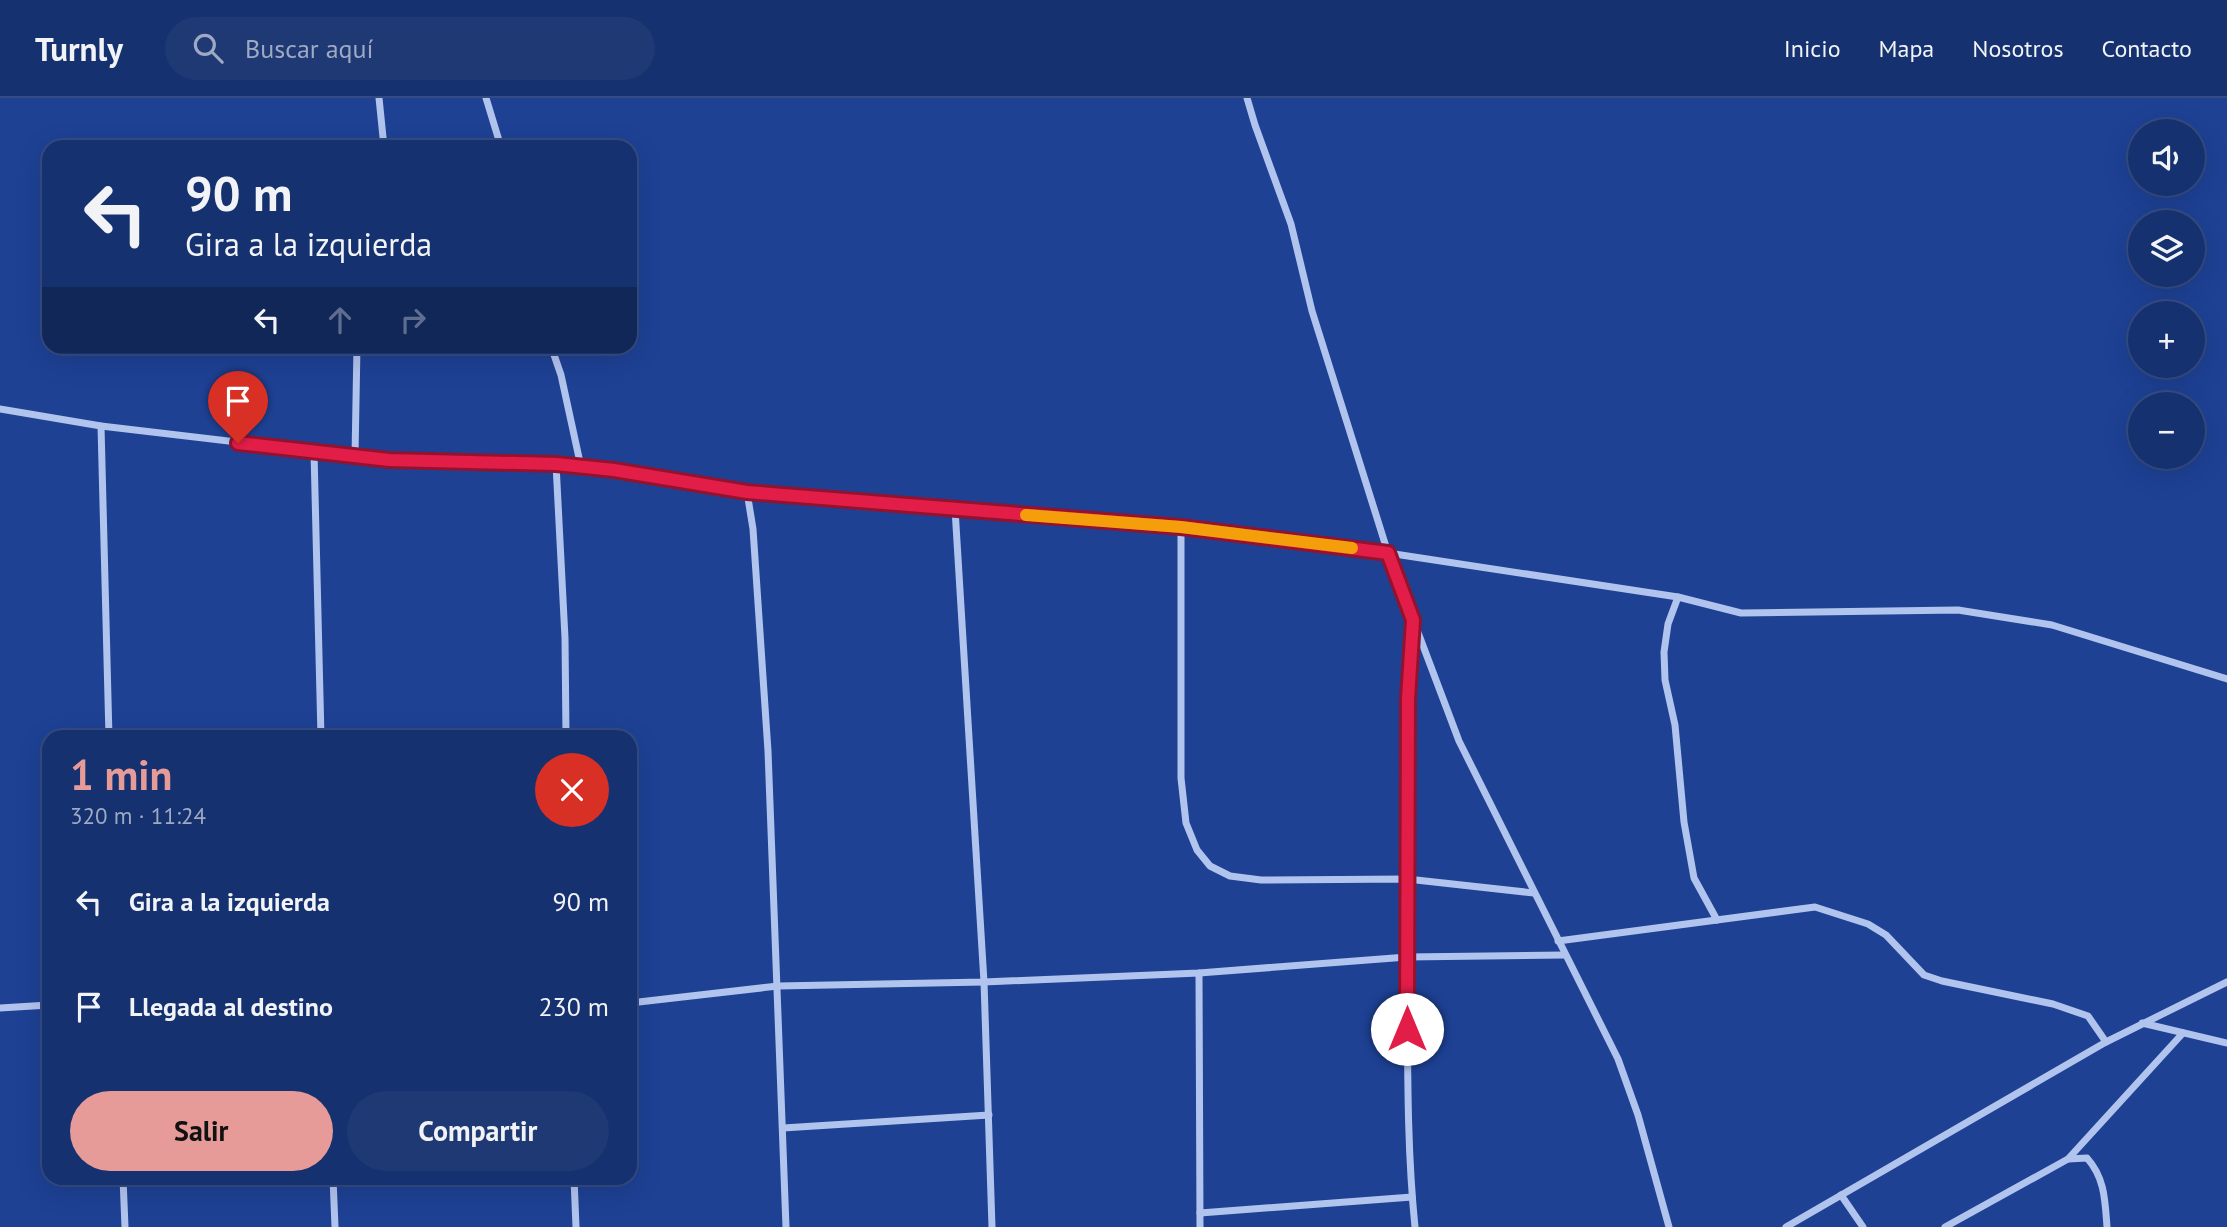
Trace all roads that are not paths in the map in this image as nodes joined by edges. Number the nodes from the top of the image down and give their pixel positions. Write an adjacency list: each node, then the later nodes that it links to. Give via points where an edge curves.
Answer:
1 (379, 98): 4 (street)
2 (486, 98): 5 (street)
3 (1247, 98): 17 (street, via 1292,224 1312,311)
4 (383, 140)
5 (499, 140)
6 (357, 354): 11 (street)
7 (554, 354): 13 (street)
8 (0, 409): 9 (street)
9 (101, 426): 10 (street); 21 (street)
10 (314, 452): 11 (street); 22 (street)
11 (355, 457): 12 (street)
12 (556, 464): 13 (street); 23 (street)
13 (581, 467): 14 (street)
14 (747, 492): 15 (street); 33 (street, via 768,751)
15 (955, 509): 16 (street); 31 (street)
16 (1181, 527): 17 (street); 24 (street, via 1181,778 1186,823 1197,850 1210,866 1230,876)
17 (1388, 553): 18 (street); 19 (street)
18 (1678, 597): 20 (street, via 1741,613 1958,610 2052,625); 26 (street, via 1668,624 1665,680 1694,878)
19 (1413, 620): 24 (street); 25 (street, via 1459,741)
20 (2227, 679)
21 (109, 730)
22 (321, 730)
23 (566, 730)
24 (1406, 879): 25 (street); 29 (street)
25 (1534, 893): 27 (street)
26 (1717, 920): 27 (street); 39 (street, via 1815,906 1886,935 1924,975 2088,1016)
27 (1558, 941): 28 (street)
28 (1564, 955): 29 (street); 57 (street, via 1618,1059)
29 (1407, 957): 30 (street); 48 (street)
30 (1199, 973): 31 (street); 49 (street)
31 (984, 982): 33 (street); 41 (street)
32 (2227, 982): 37 (street)
33 (778, 986): 34 (street); 42 (street)
34 (637, 1002)
35 (42, 1006): 36 (street)
36 (0, 1007)
37 (2141, 1023): 38 (street); 39 (street)
38 (2183, 1033): 40 (street); 43 (street)
39 (2106, 1042): 47 (street)
40 (2227, 1043)
41 (989, 1115): 42 (street); 54 (street)
42 (783, 1129): 53 (street)
43 (2068, 1159): 60 (street); 61 (street, via 2087,1158 2097,1169 2104,1189)
44 (123, 1185): 50 (street)
45 (333, 1185): 51 (street)
46 (574, 1185): 52 (street)
47 (1841, 1195): 58 (street); 59 (street)
48 (1412, 1197): 49 (street); 56 (street)
49 (1199, 1213): 55 (street)
50 (125, 1227)
51 (335, 1227)
52 (576, 1227)
53 (786, 1227)
54 (992, 1227)
55 (1200, 1227)
56 (1415, 1227)
57 (1669, 1227)
58 (1786, 1227)
59 (1863, 1227)
60 (1945, 1227)
61 (2107, 1227)

